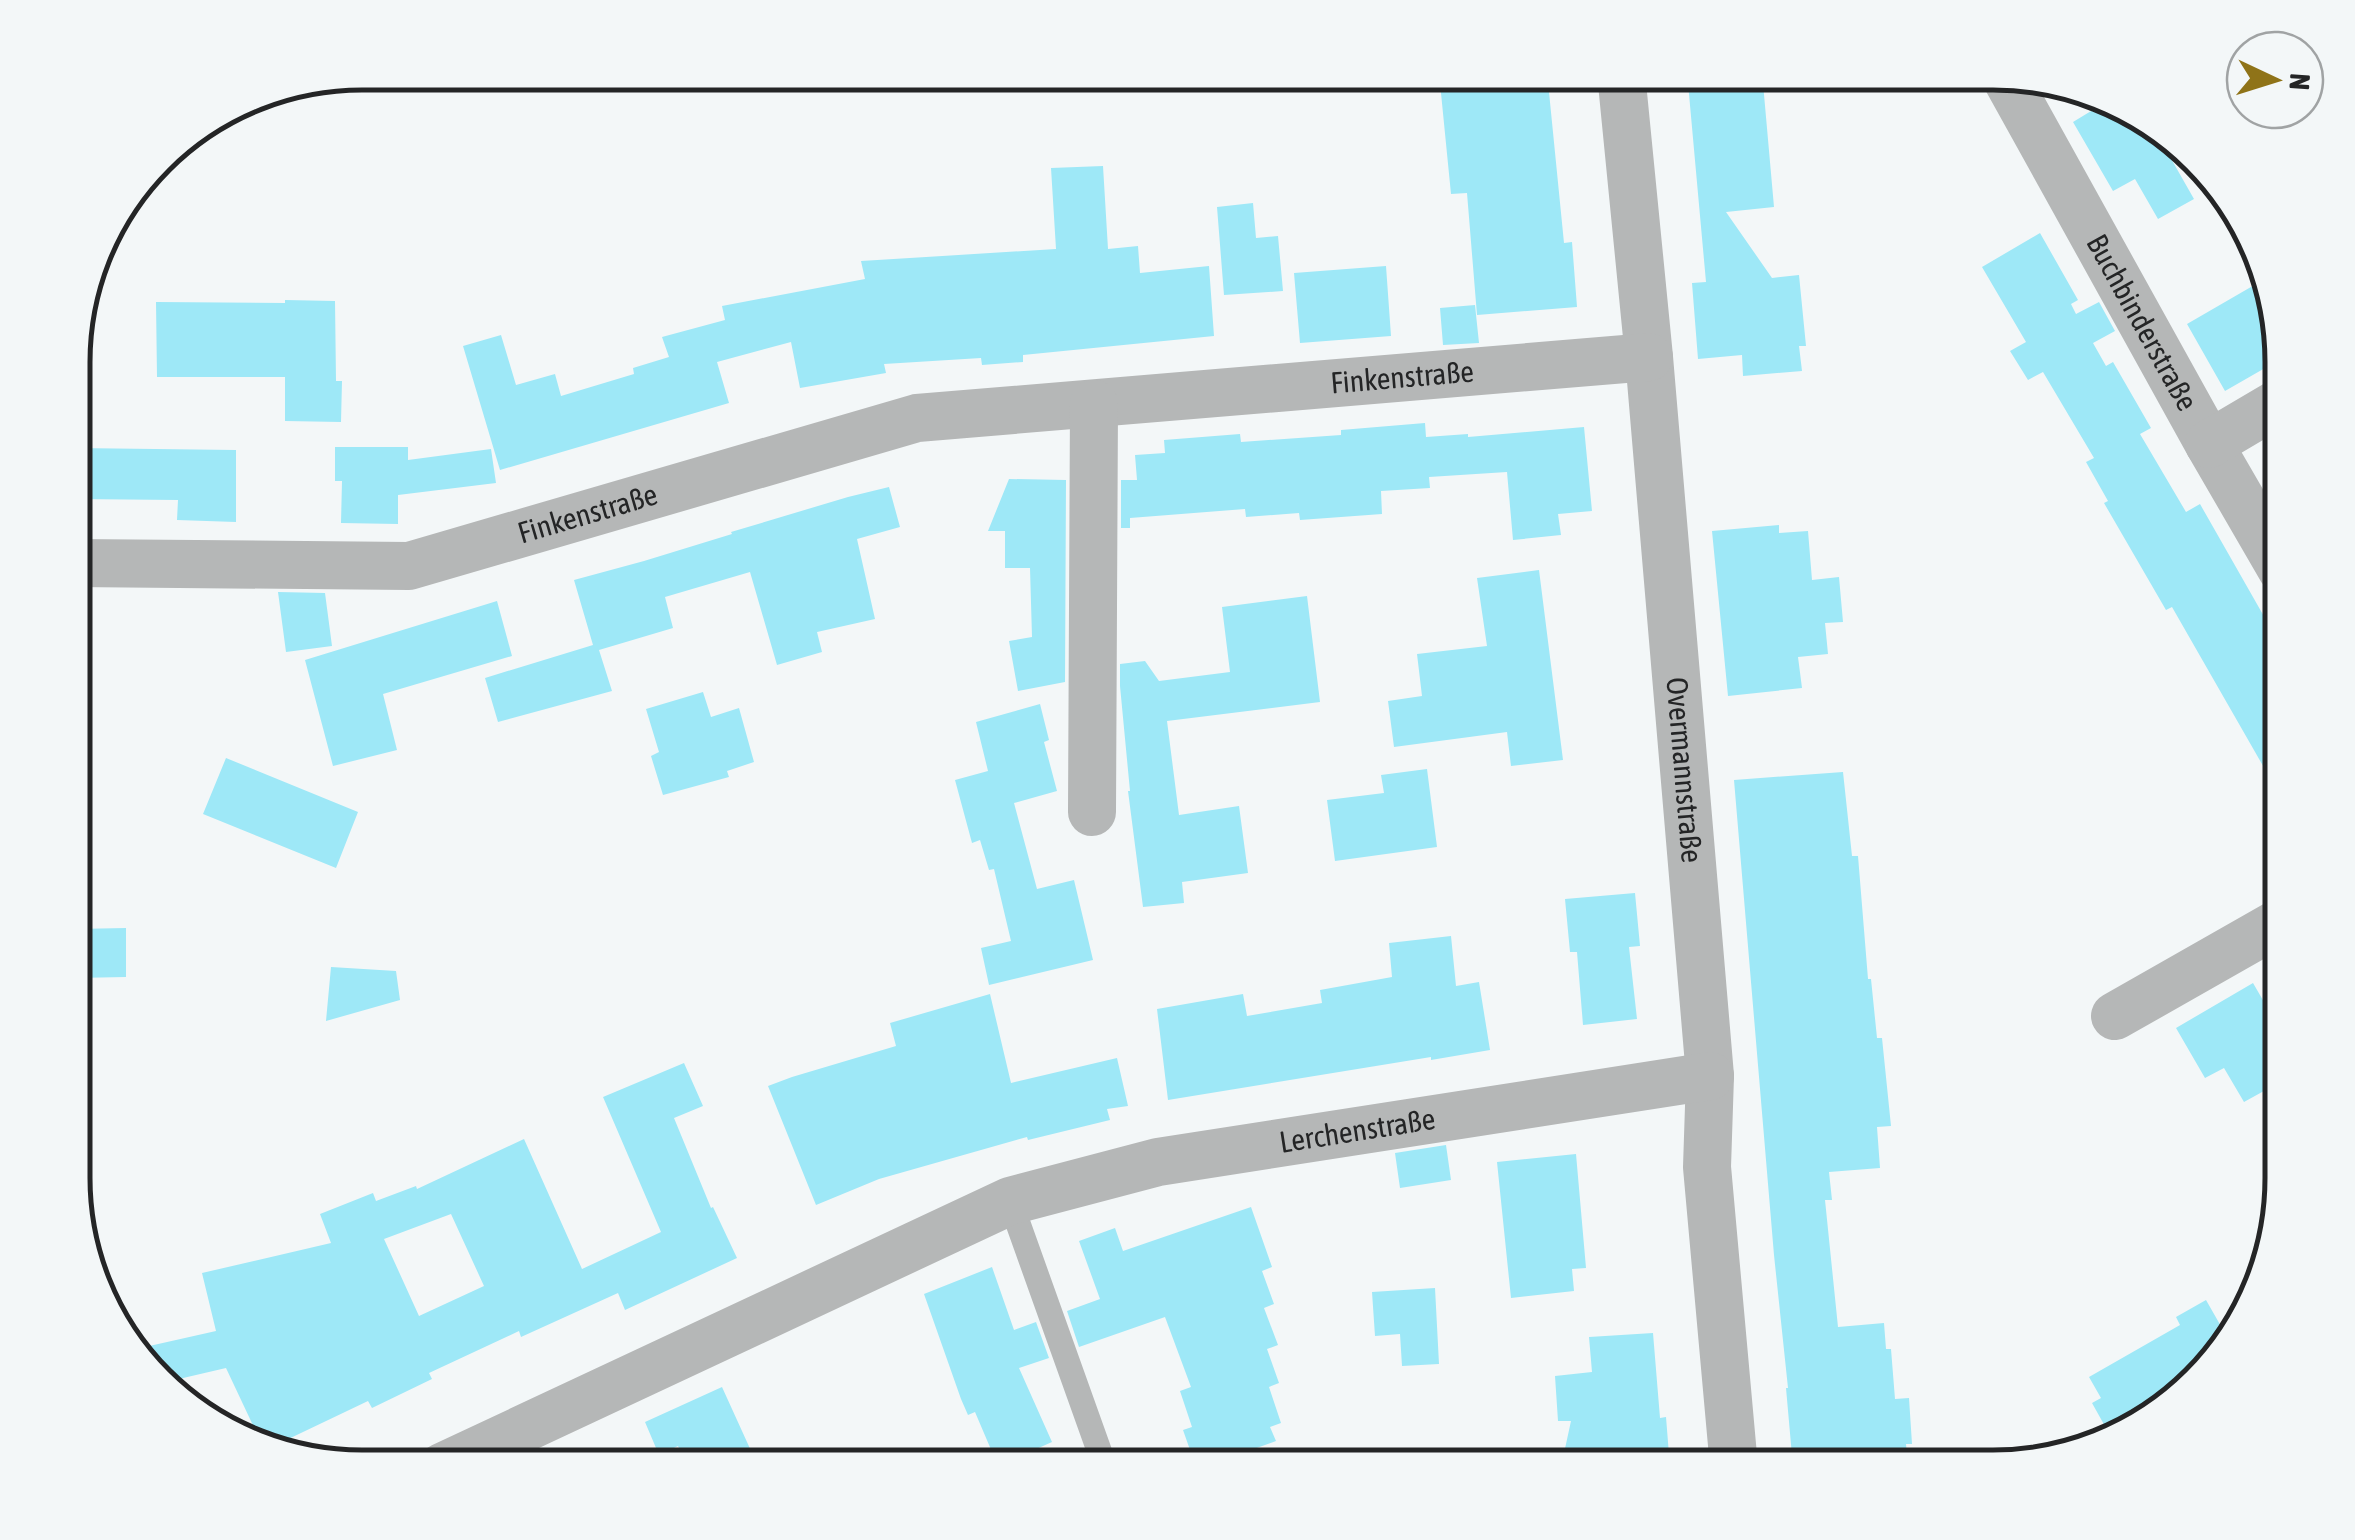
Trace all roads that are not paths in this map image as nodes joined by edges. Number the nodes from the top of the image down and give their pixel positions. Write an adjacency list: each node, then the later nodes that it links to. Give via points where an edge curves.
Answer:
1 (1624, 90): 3 (street, Overmannstraße)
2 (2013, 91): 6 (street, Buchbinderstraße)
3 (1649, 357): 4 (street, Finkenstraße); 12 (street, Overmannstraße)
4 (1094, 404): 8 (street, Finkenstraße, via 917,418 408,566); 9 (street)
5 (2264, 412): 6 (street)
6 (2209, 444): 7 (street, Buchbinderstraße)
7 (2264, 539)
8 (90, 562)
9 (1092, 812)
10 (2264, 930): 11 (street)
11 (2115, 1016)
12 (1710, 1076): 13 (street, Lerchenstraße, via 1158,1162); 14 (street, Overmannstraße, via 1707,1166)
13 (1010, 1201): 15 (street, Lerchenstraße); 16 (lane)
14 (1732, 1449)
15 (504, 1450)
16 (1099, 1450)

